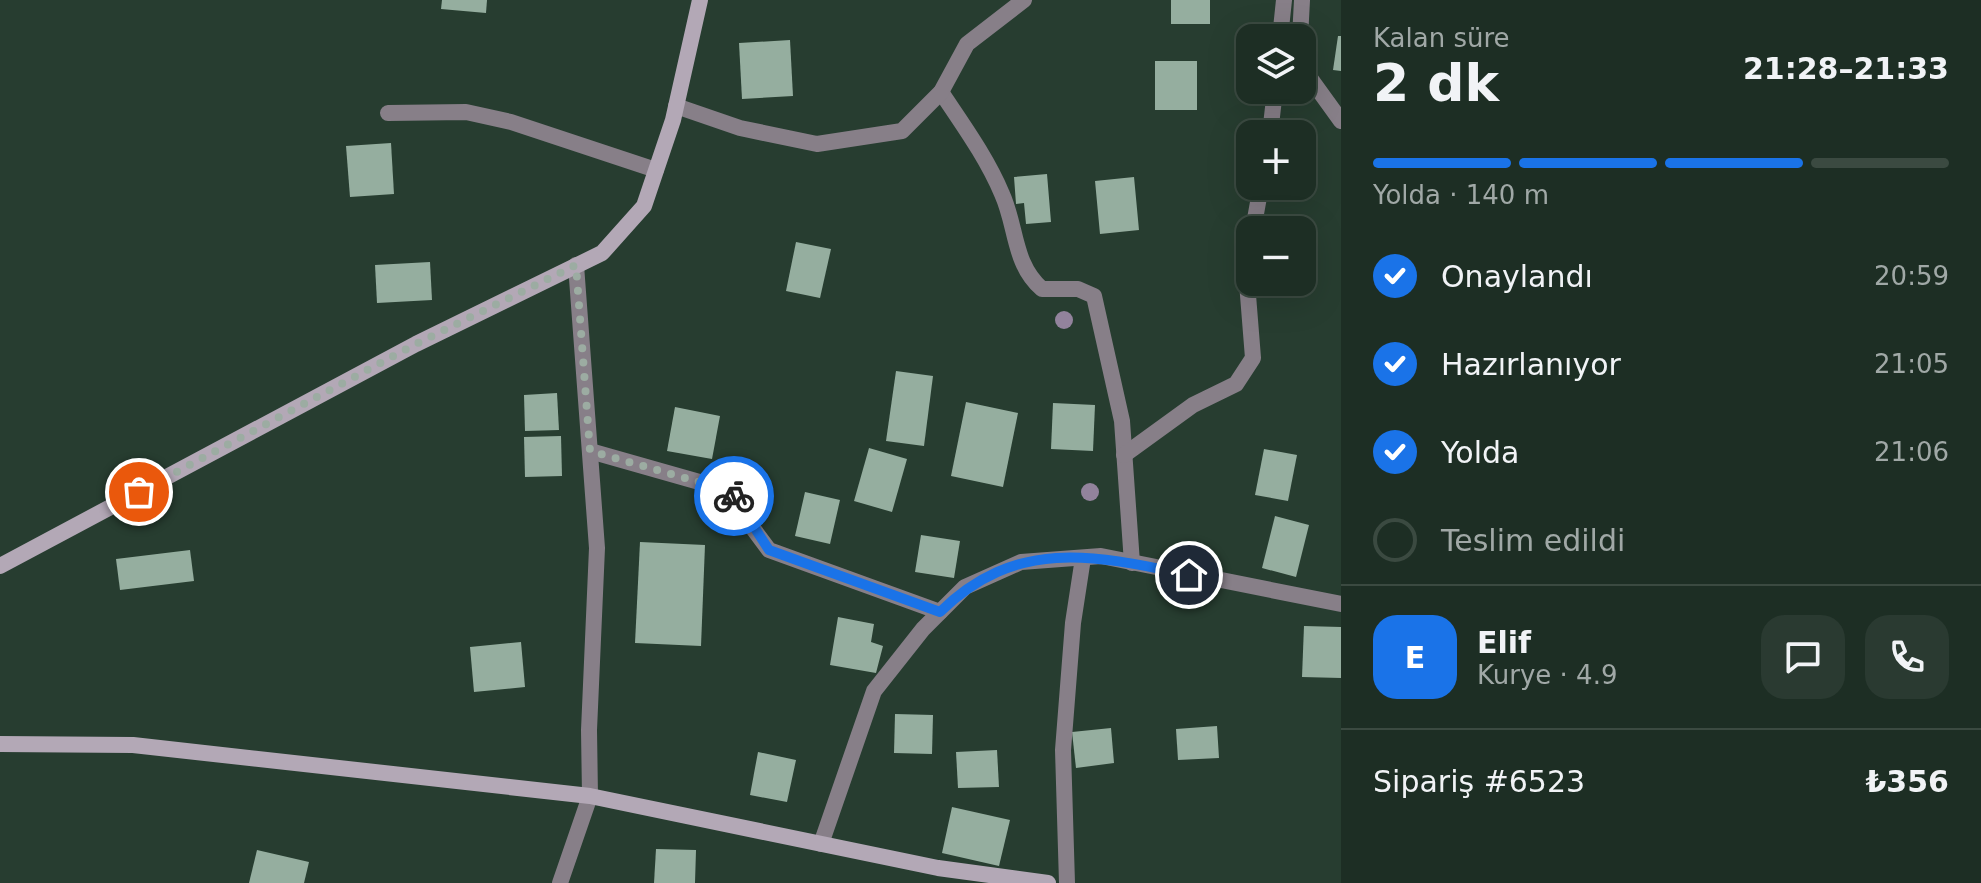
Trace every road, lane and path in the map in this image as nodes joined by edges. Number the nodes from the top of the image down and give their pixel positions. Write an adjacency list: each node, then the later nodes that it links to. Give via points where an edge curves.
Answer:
1 (700, 0): 9 (street)
2 (1024, 0): 8 (street, via 967,44)
3 (1284, 0): 5 (street)
4 (1302, 0): 6 (street)
5 (1281, 24)
6 (1301, 24)
7 (1316, 86): 11 (street)
8 (941, 92): 9 (street, via 902,131 817,144 740,128); 16 (street, via 990,168 1030,278 1042,289 1078,289 1094,296 1122,421)
9 (676, 106): 12 (street)
10 (388, 113): 12 (street, via 466,112)
11 (1341, 121)
12 (656, 170): 13 (street, via 644,206 602,253)
13 (576, 265): 15 (street); 19 (street, via 416,344)
14 (1248, 296): 16 (street, via 1253,358 1236,384 1193,405)
15 (590, 451): 21 (street, via 731,491 769,550); 23 (street, via 597,548)
16 (1124, 455): 18 (street)
17 (1083, 558): 18 (street); 21 (street, via 1021,562 965,587); 28 (street, via 1063,750)
18 (1132, 563): 20 (street)
19 (0, 566)
20 (1341, 604)
21 (940, 612): 24 (street, via 874,691)
22 (0, 744): 23 (street, via 133,745)
23 (590, 796): 24 (street); 26 (street)
24 (821, 844): 25 (street)
25 (935, 876): 27 (street)
26 (560, 883)
27 (1048, 883)
28 (1067, 883)

